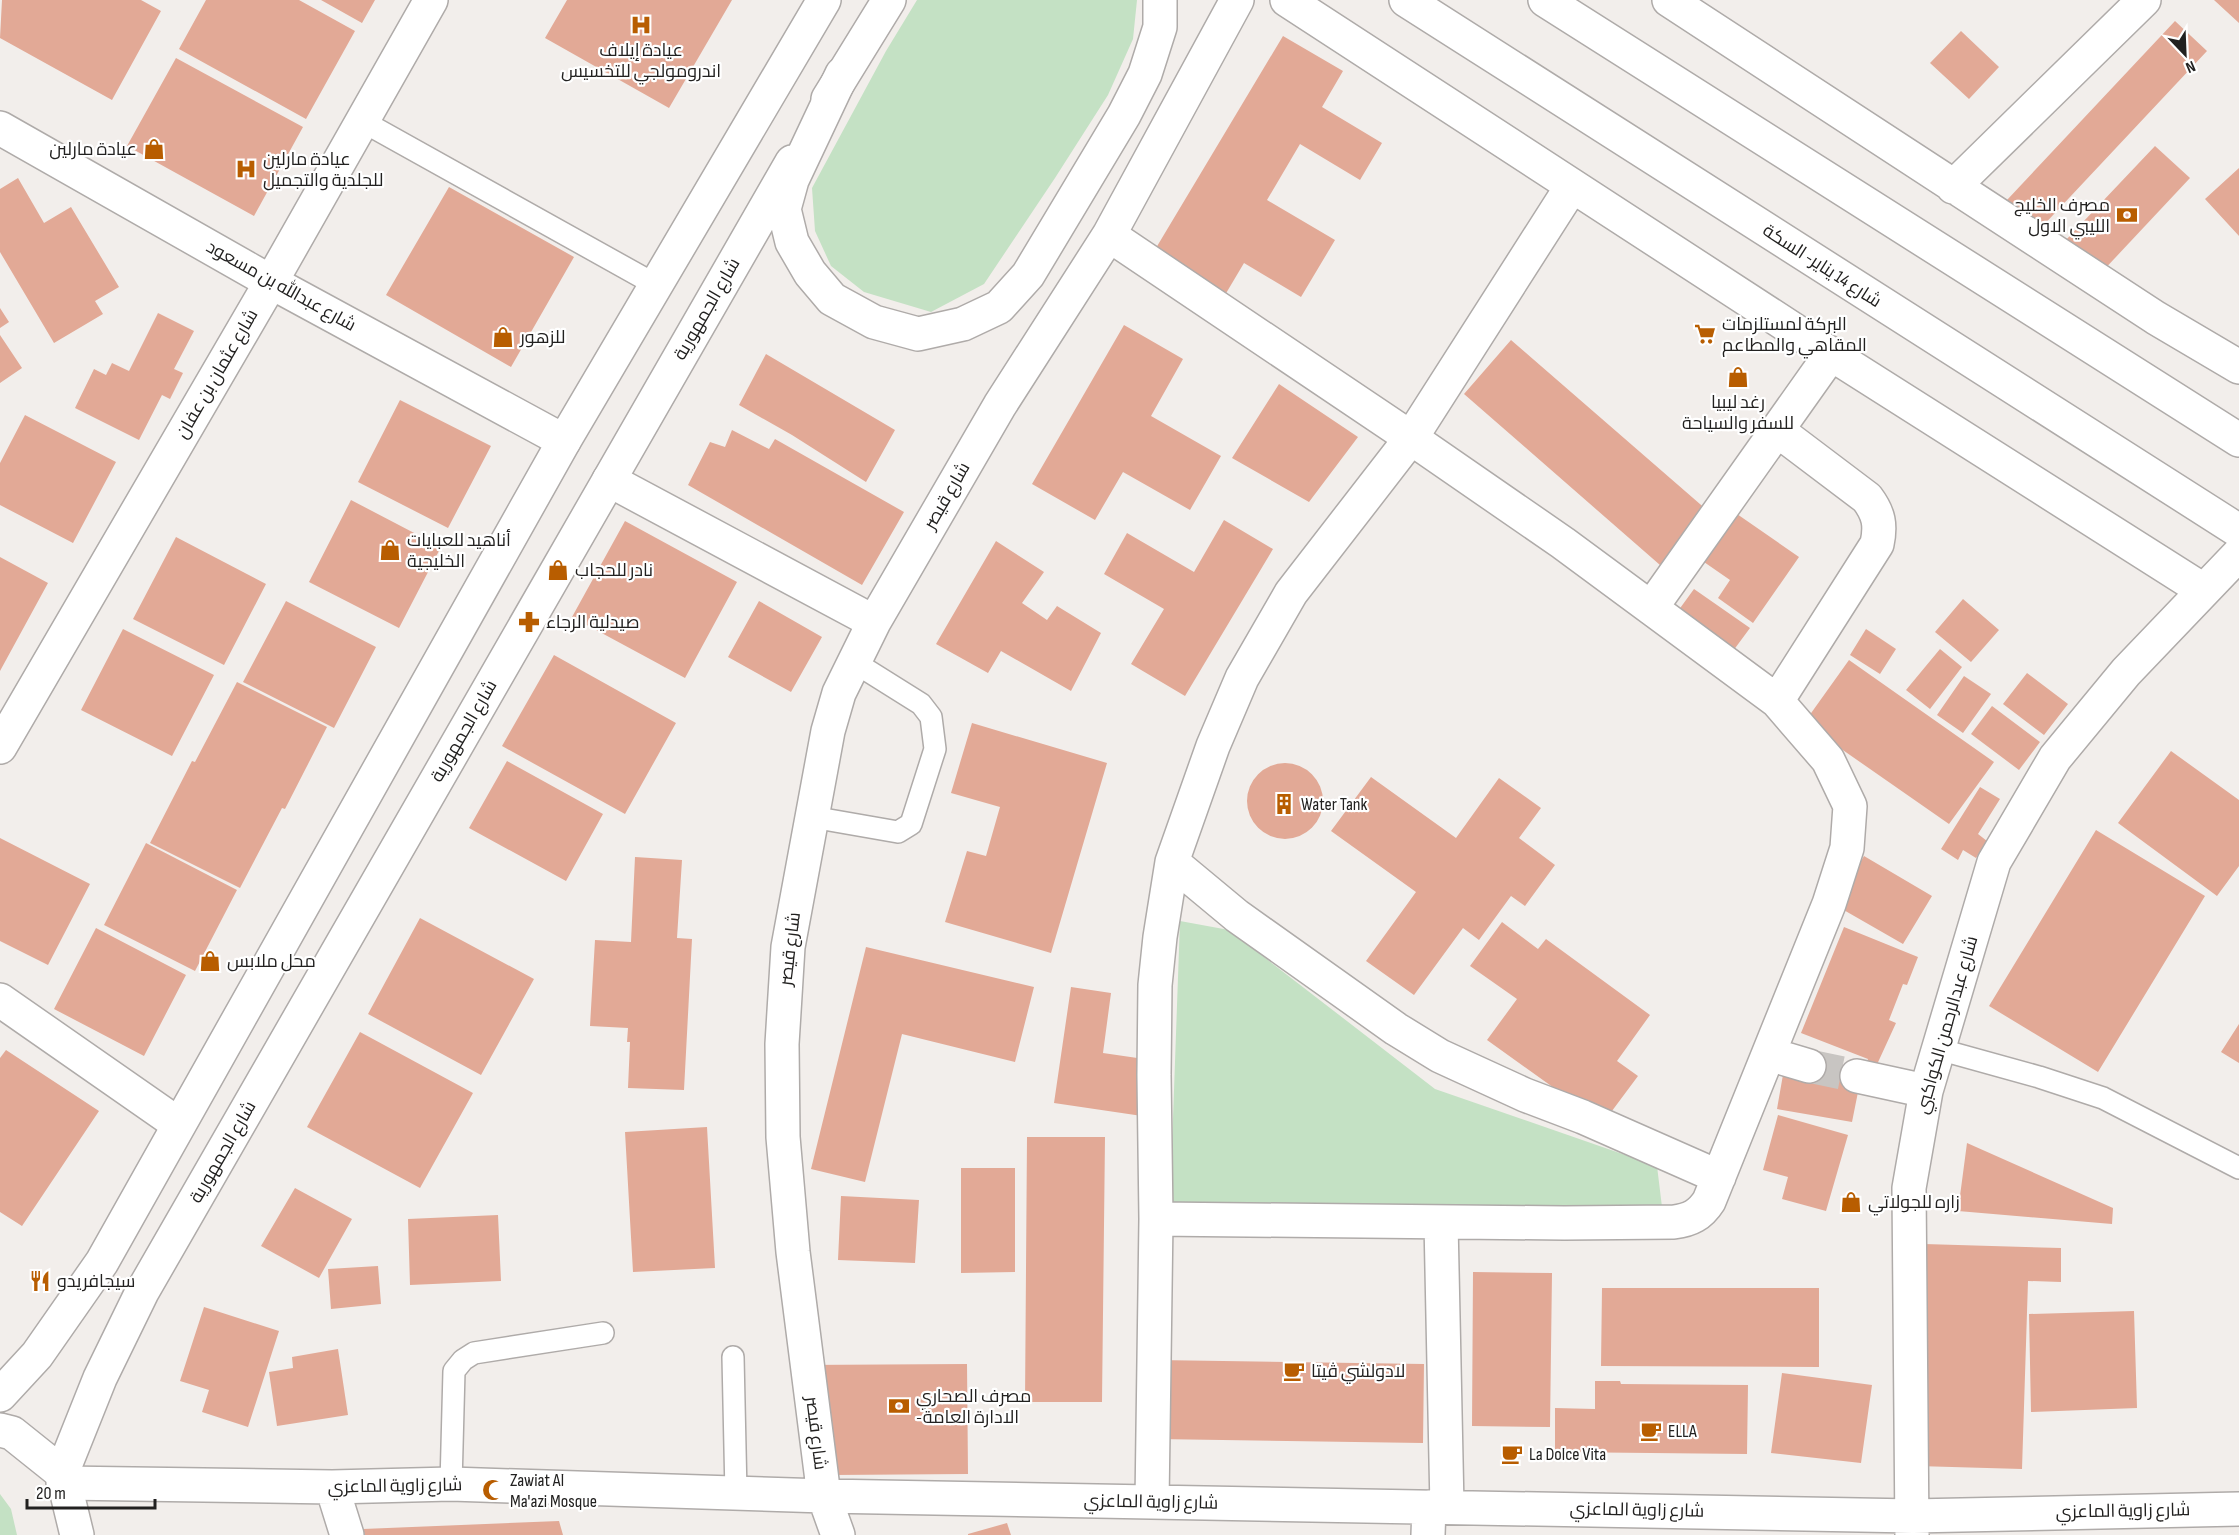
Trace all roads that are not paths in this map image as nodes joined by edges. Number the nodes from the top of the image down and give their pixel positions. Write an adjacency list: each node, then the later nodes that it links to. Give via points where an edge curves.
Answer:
1 (431, 0): 12 (main road, شارع عثمان بن عفان)
2 (824, 0): 18 (main road)
3 (889, 0): 11 (main road, شارع الجمهورية)
4 (1160, 0): 11 (main road, via 1160,27 1145,74 1028,275 999,308 963,324 918,334 874,322 832,299 810,273 792,242 784,209 792,180)
5 (1237, 0): 16 (main road, شارع قيصر)
6 (1287, 0): 14 (main road)
7 (1406, 0): 26 (main road, شارع 14 يناير- السكة)
8 (1545, 0): 23 (main road)
9 (1669, 0): 15 (main road)
10 (2144, 0): 15 (main road)
11 (842, 74): 25 (main road, شارع الجمهورية)
12 (362, 121): 17 (main road, شارع عثمان بن عفان); 18 (lane)
13 (0, 128): 17 (main road, شارع عبدالله بن مسعود)
14 (1572, 186): 19 (main road); 22 (main road)
15 (1953, 187): 20 (main road)
16 (1109, 235): 22 (main road); 30 (main road, شارع قيصر, via 1000,405)
17 (271, 282): 24 (main road, شارع عبدالله بن مسعود); 33 (main road, شارع عثمان بن عفان)
18 (656, 285): 24 (main road)
19 (1831, 354): 21 (main road); 28 (main road)
20 (2239, 367)
21 (1777, 430): 29 (main road); 32 (main road, via 1867,498 1877,511 1881,528 1877,544)
22 (1412, 438): 29 (main road); 35 (main road, via 1291,593 1242,678)
23 (2239, 440)
24 (564, 441): 42 (main road)
25 (609, 480): 30 (main road); 51 (main road, شارع الجمهورية, via 142,1292 100,1378)
26 (2239, 531)
27 (2239, 554): 28 (main road, شارع عبدالرحمن الكواكبي)
28 (2203, 590): 37 (main road, شارع عبدالرحمن الكواكبي, via 2126,672 2055,758 1994,862)
29 (1651, 608): 32 (main road)
30 (874, 622): 31 (main road, شارع قيصر)
31 (854, 662): 34 (main road, شارع قيصر, via 839,693 828,731); 34 (lane, via 921,704 931,717 935,749 911,824 898,832)
32 (1777, 701): 38 (main road, via 1828,760 1850,806 1847,848 1829,904)
33 (0, 747)
34 (812, 817): 55 (main road, شارع قيصر, via 788,947 782,1044 783,1137 793,1252)
35 (1172, 862): 44 (main road, via 1237,916 1440,1056); 45 (main road, via 1155,985)
36 (0, 1000): 42 (main road)
37 (1938, 1049): 41 (main road, شارع عبدالرحمن الكواكبي); 43 (lane, via 2103,1098)
38 (1768, 1054): 39 (main road); 44 (main road)
39 (1809, 1066)
40 (1857, 1076): 41 (main road)
41 (1926, 1091): 59 (main road, شارع عبدالرحمن الكواكبي, via 1909,1188)
42 (178, 1124): 49 (main road, via 102,1262 37,1355)
43 (2239, 1168)
44 (1719, 1177): 46 (main road, via 1709,1201 1690,1220)
45 (1156, 1219): 46 (main road); 56 (main road)
46 (1441, 1222): 58 (main road)
47 (603, 1333): 52 (lane, via 474,1353 463,1360 454,1371)
48 (733, 1358): 54 (lane)
49 (0, 1395)
50 (0, 1430): 51 (main road, via 12,1433)
51 (62, 1478): 53 (main road, شارع زاوية الماعزي); 60 (main road)
52 (451, 1484): 53 (main road, شارع زاوية الماعزي); 54 (main road, شارع زاوية الماعزي)
53 (332, 1487): 61 (main road)
54 (736, 1494): 55 (main road, شارع زاوية الماعزي)
55 (824, 1496): 56 (main road, شارع زاوية الماعزي); 62 (main road, شارع قيصر)
56 (1152, 1502): 58 (main road, شارع زاوية الماعزي)
57 (2239, 1509): 59 (main road, شارع زاوية الماعزي)
58 (1435, 1516): 59 (main road, شارع زاوية الماعزي)
59 (1913, 1525)
60 (76, 1535)
61 (347, 1535)
62 (838, 1535)

